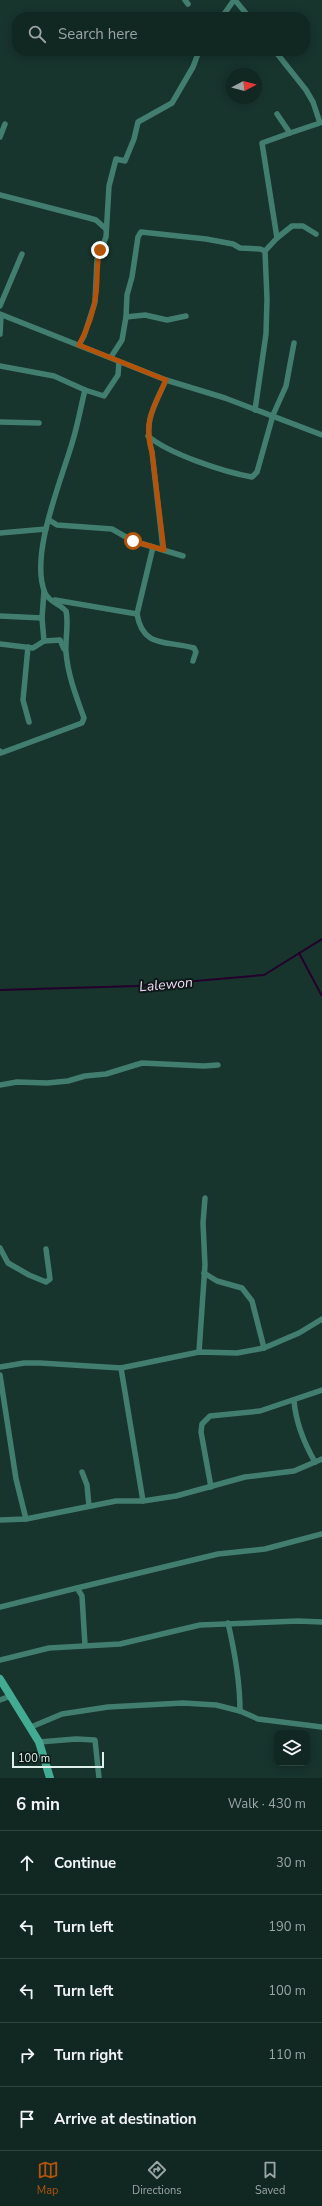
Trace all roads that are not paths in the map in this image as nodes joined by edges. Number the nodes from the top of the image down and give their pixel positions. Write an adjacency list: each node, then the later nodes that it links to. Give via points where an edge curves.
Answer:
1 (235, 0): 2 (street); 3 (street)
2 (226, 12)
3 (245, 12)
4 (197, 56): 11 (street, via 172,103 140,120 125,161 116,159 109,186)
5 (279, 56): 8 (street, via 306,90 320,124)
6 (277, 114): 8 (street)
7 (5, 124): 9 (street)
8 (290, 133): 13 (street, via 262,142)
9 (0, 137)
10 (0, 195): 11 (street, via 96,220)
11 (106, 229): 22 (street, via 106,237 97,260 95,302)
12 (316, 234): 13 (street, via 303,226 292,226)
13 (277, 238): 14 (street)
14 (265, 251): 19 (street, via 240,248 206,238 141,232 127,295); 28 (street, via 266,334)
15 (22, 254): 16 (street)
16 (0, 306)
17 (1, 315): 20 (street); 22 (street)
18 (186, 316): 19 (street, via 167,320 145,315)
19 (126, 317): 23 (street, via 121,343)
20 (0, 334)
21 (294, 343): 29 (street, via 286,386)
22 (79, 345): 23 (street)
23 (111, 357): 24 (street)
24 (119, 362): 26 (street); 27 (street, via 118,375 104,396)
25 (0, 366): 27 (street, via 54,376)
26 (166, 380): 28 (street); 33 (street, via 148,423)
27 (85, 390): 34 (street, via 74,440)
28 (256, 410): 29 (street)
29 (273, 415): 32 (street); 33 (street, via 257,472 252,476 204,463 157,444)
30 (0, 422): 31 (street)
31 (39, 423)
32 (322, 435)
33 (148, 436): 38 (street)
34 (49, 520): 35 (street); 37 (street, via 57,525 112,529 133,541)
35 (46, 529): 36 (street); 40 (street, via 42,568)
36 (0, 533)
37 (153, 547): 38 (street); 42 (street)
38 (164, 550): 39 (street)
39 (183, 556)
40 (44, 590): 41 (street); 44 (street)
41 (50, 600): 42 (street); 48 (street, via 66,611)
42 (137, 614): 49 (street, via 138,622 146,636 155,641 194,648 196,652)
43 (0, 616): 44 (street)
44 (42, 618): 45 (street)
45 (44, 641): 47 (street, via 33,648); 48 (street, via 60,640)
46 (0, 644): 47 (street)
47 (28, 647): 50 (street, via 23,700)
48 (66, 654): 51 (street, via 71,685 84,718 83,722)
49 (193, 661)
50 (29, 722)
51 (0, 753)
52 (218, 1064): 53 (street, via 204,1066 142,1063 68,1082)
53 (0, 1084)
54 (205, 1198): 57 (street)
55 (0, 1248): 56 (street, via 8,1263 46,1282 50,1279)
56 (46, 1249)
57 (204, 1273): 59 (street, via 217,1282 242,1288 252,1301); 60 (street)
58 (322, 1319): 59 (street, via 299,1333)
59 (264, 1348): 60 (street, via 237,1353)
60 (199, 1352): 62 (street)
61 (0, 1367): 62 (street, via 40,1363)
62 (121, 1368): 70 (street)
63 (0, 1375): 72 (street, via 16,1479)
64 (322, 1390): 65 (street)
65 (294, 1401): 67 (street, via 295,1414); 69 (street, via 260,1411 223,1413 207,1418 202,1424 201,1432)
66 (322, 1459): 67 (street)
67 (315, 1462): 69 (street, via 294,1471 246,1477)
68 (82, 1472): 71 (street)
69 (211, 1487): 70 (street)
70 (143, 1501): 71 (street, via 116,1501)
71 (89, 1506): 72 (street)
72 (26, 1519): 73 (street)
73 (0, 1520)
74 (322, 1534): 75 (street, via 265,1549 218,1554)
75 (77, 1588): 76 (street); 79 (street, via 82,1596)
76 (0, 1607)
77 (322, 1622): 78 (street)
78 (228, 1623): 79 (street, via 200,1625 120,1644); 84 (street, via 239,1677)
79 (85, 1645): 80 (street, via 49,1648)
80 (0, 1660)
81 (0, 1678): 82 (street)
82 (11, 1696): 83 (street); 85 (street)
83 (0, 1700)
84 (240, 1711): 85 (street, via 216,1705 183,1703 108,1707 62,1714); 86 (street, via 258,1719)
85 (31, 1727): 87 (street)
86 (322, 1727)
87 (39, 1742): 88 (street); 89 (street, via 95,1740)
88 (50, 1778)
89 (100, 1778)

